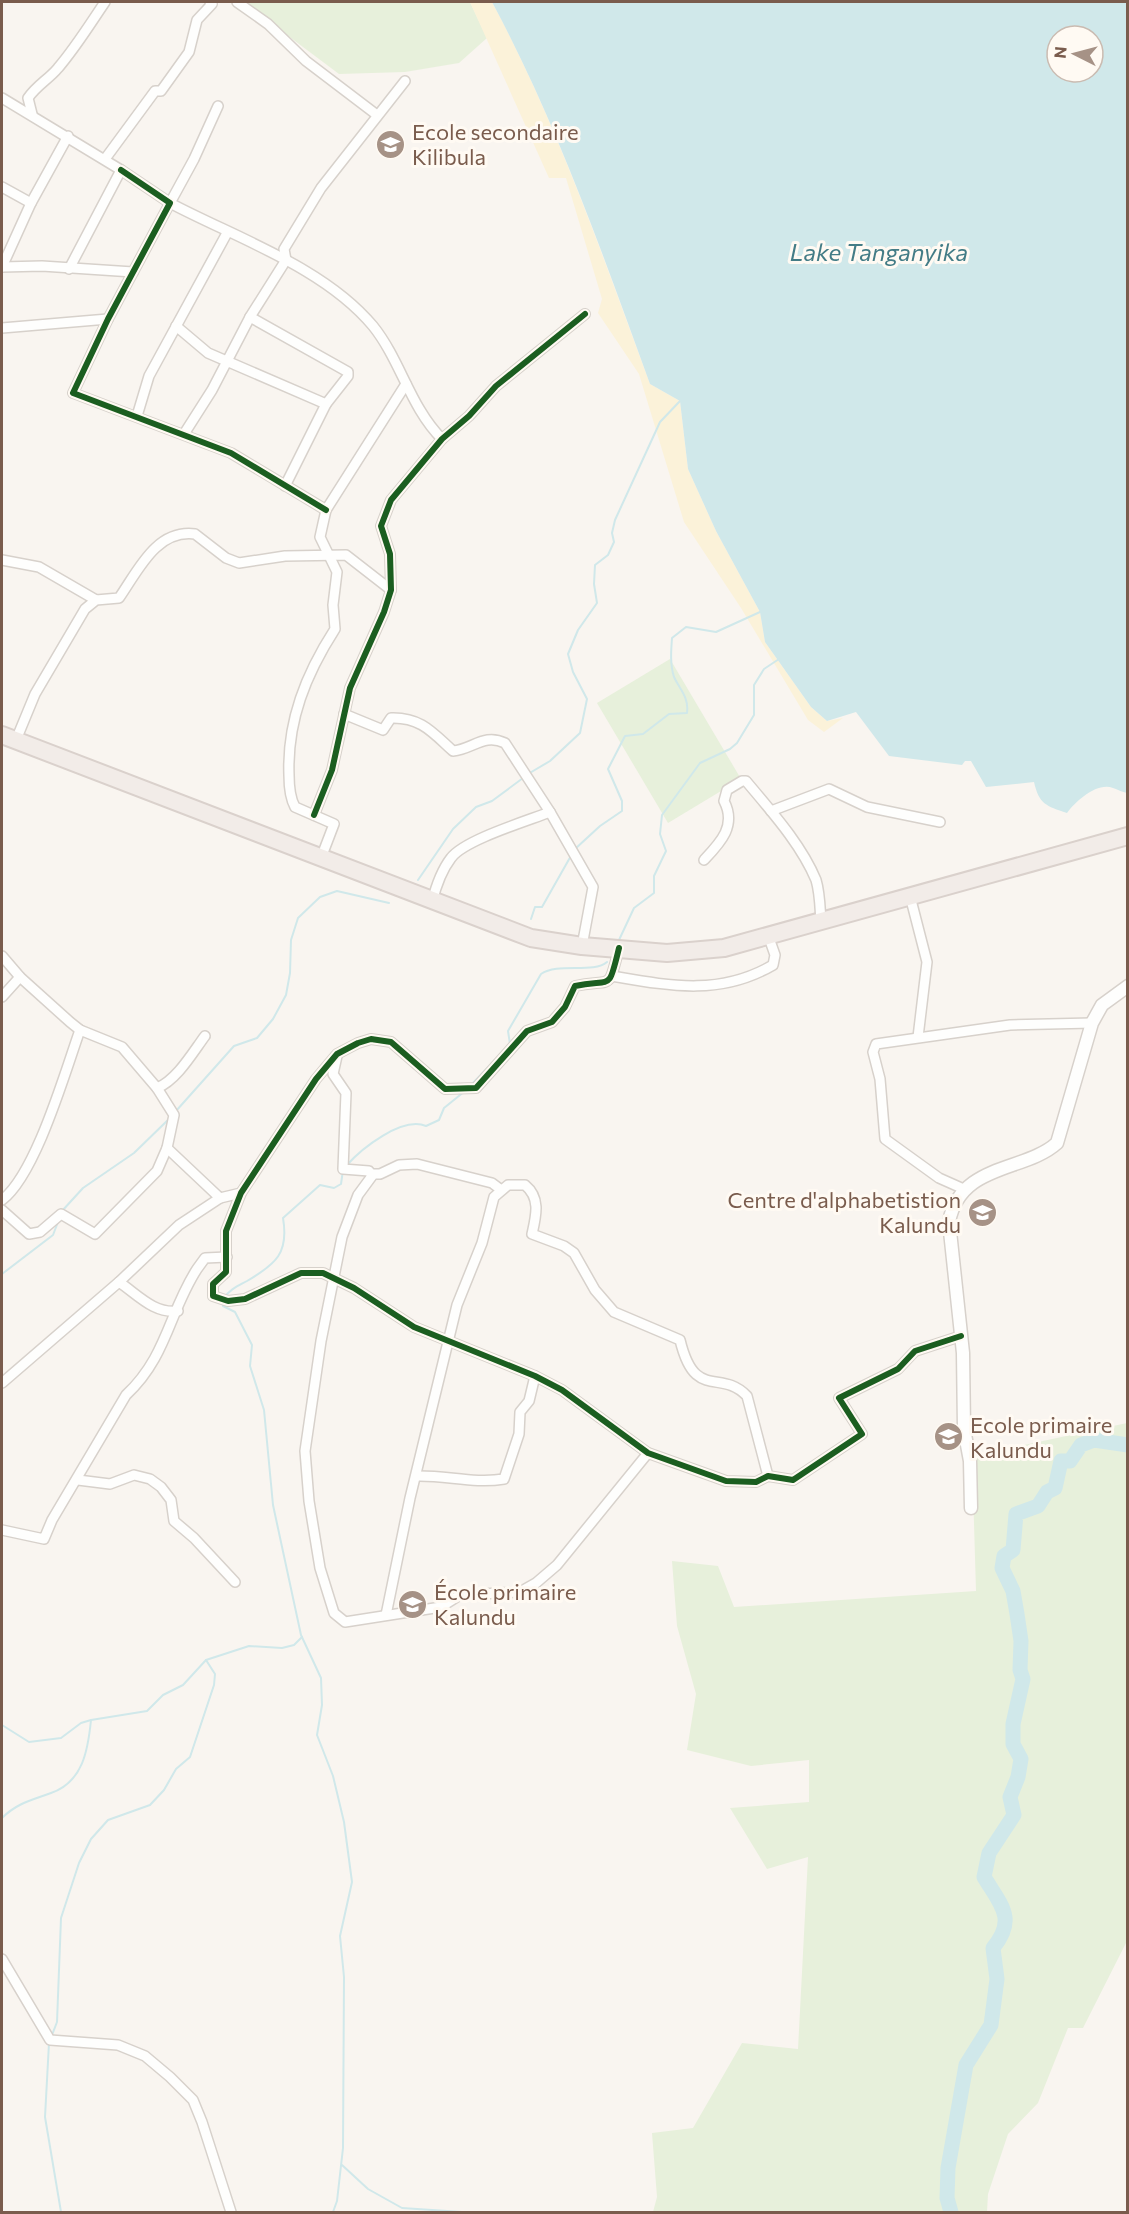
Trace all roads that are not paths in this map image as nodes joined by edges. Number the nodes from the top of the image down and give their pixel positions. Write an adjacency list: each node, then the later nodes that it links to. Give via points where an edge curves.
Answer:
1 (105, 2): 7 (street, via 66,59 28,98)
2 (212, 2): 10 (street, via 198,20 189,52)
3 (237, 2): 8 (street)
4 (405, 81): 8 (street)
5 (2, 98): 7 (street)
6 (218, 106): 14 (street)
7 (32, 114): 9 (street)
8 (377, 115): 16 (street, via 321,188 284,249)
9 (68, 136): 10 (street); 13 (street)
10 (105, 159): 11 (street)
11 (121, 170): 14 (street); 18 (street)
12 (2, 187): 13 (street)
13 (31, 203): 17 (street)
14 (170, 203): 15 (street); 19 (street)
15 (227, 233): 16 (street); 23 (street)
16 (285, 260): 21 (street); 26 (street, via 332,288 371,324 384,340)
17 (2, 267): 18 (street)
18 (69, 269): 19 (street)
19 (133, 272): 22 (street)
20 (585, 314): 30 (street, via 496,386)
21 (250, 317): 25 (street); 27 (street, via 348,372)
22 (108, 319): 24 (street); 28 (street, via 74,393)
23 (176, 326): 25 (street, via 192,342); 28 (street, via 149,376)
24 (2, 328)
25 (226, 361): 27 (street); 29 (street)
26 (406, 384): 30 (street, via 422,414); 32 (street)
27 (326, 404): 31 (street)
28 (137, 416): 29 (street)
29 (184, 434): 31 (street, via 231,453)
30 (442, 439): 35 (street, via 391,501 382,519 382,533 390,554)
31 (285, 486): 32 (street)
32 (326, 510): 33 (street, via 320,537)
33 (327, 554): 35 (street, via 346,555); 36 (street, via 239,563 195,534 172,535 158,544 119,598); 41 (street, via 337,572 335,629 320,649 303,688 292,723 289,762 293,804)
34 (2, 560): 36 (street, via 39,567)
35 (391, 590): 37 (street, via 353,681)
36 (96, 600): 38 (street, via 85,609)
37 (344, 714): 40 (street, via 383,729 392,718 414,720 430,728 453,751 494,738 505,743); 41 (street, via 332,770)
38 (9, 738): 44 (highway)
39 (771, 811): 42 (street, via 829,789 867,807); 45 (street, via 744,780 727,790 727,834); 48 (street, via 815,879)
40 (549, 812): 47 (street, via 485,837 452,856); 50 (street, via 592,887)
41 (314, 814): 44 (street, via 334,824)
42 (940, 822)
43 (1128, 836): 46 (highway)
44 (321, 858): 47 (highway)
45 (704, 860)
46 (910, 896): 48 (highway); 60 (street, via 927,962)
47 (432, 902): 50 (highway, via 531,938)
48 (821, 922): 49 (highway)
49 (768, 934): 51 (highway, via 724,948 692,952); 53 (street, via 776,955 773,965 726,985 674,985)
50 (582, 946): 51 (highway)
51 (619, 948): 53 (street)
52 (2, 956): 54 (street)
53 (612, 976): 61 (street, via 605,983 574,986 565,1007 552,1022 527,1031 476,1088 445,1089 391,1042 383,1040 358,1043)
54 (20, 977): 56 (street); 58 (street)
55 (1128, 986): 57 (street, via 1102,1005)
56 (2, 997)
57 (1092, 1023): 60 (street, via 1010,1025); 66 (street, via 1057,1143 1047,1152 999,1168)
58 (80, 1030): 62 (street, via 122,1047); 69 (street, via 31,1156 13,1189)
59 (205, 1036): 62 (street, via 163,1086)
60 (918, 1037): 66 (street, via 876,1044 873,1052 880,1079 885,1139 939,1178)
61 (338, 1054): 64 (street, via 333,1074 346,1093 343,1169); 67 (street, via 316,1079)
62 (157, 1088): 63 (street, via 174,1114)
63 (167, 1148): 68 (street); 70 (street, via 157,1171 95,1234 61,1214 40,1232 29,1234)
64 (371, 1174): 65 (street, via 417,1164 492,1183); 72 (street, via 342,1237)
65 (500, 1189): 76 (street, via 457,1305); 81 (street, via 516,1184 531,1190 536,1202 532,1234 574,1252 595,1290 614,1312 680,1340 688,1364 698,1376 712,1383 738,1386 747,1396)
66 (966, 1190): 75 (street, via 956,1200 949,1222)
67 (241, 1194): 68 (street); 71 (street, via 226,1231)
68 (220, 1198): 73 (street, via 178,1225)
69 (2, 1200)
70 (2, 1210)
71 (227, 1257): 72 (street, via 226,1272 211,1291 213,1296 228,1301 258,1295 301,1273 311,1271); 74 (street, via 206,1258 190,1278)
72 (333, 1277): 76 (street, via 414,1327); 86 (street, via 308,1422 305,1451 309,1501 320,1568 334,1613 345,1622)
73 (119, 1282): 74 (street, via 164,1313); 78 (street)
74 (178, 1311): 82 (street, via 156,1359 126,1395)
75 (961, 1336): 81 (street, via 915,1351 898,1369 839,1398 862,1434 793,1480); 83 (street)
76 (449, 1342): 77 (street); 80 (street)
77 (535, 1376): 79 (street, via 584,1405); 80 (street, via 529,1401 520,1412 518,1441 504,1479 463,1481)
78 (2, 1383)
79 (648, 1453): 81 (street, via 726,1481 756,1482); 86 (street, via 557,1564 536,1583 520,1592 460,1595 441,1607)
80 (416, 1476): 86 (street)
81 (768, 1476)
82 (78, 1480): 84 (street, via 44,1539); 85 (street, via 110,1484 134,1475 155,1482 171,1500 174,1521)
83 (971, 1508)
84 (2, 1530)
85 (235, 1582)
86 (386, 1615)
87 (2, 1959): 88 (street, via 50,2040 118,2045 146,2056 192,2100)
88 (231, 2212)

